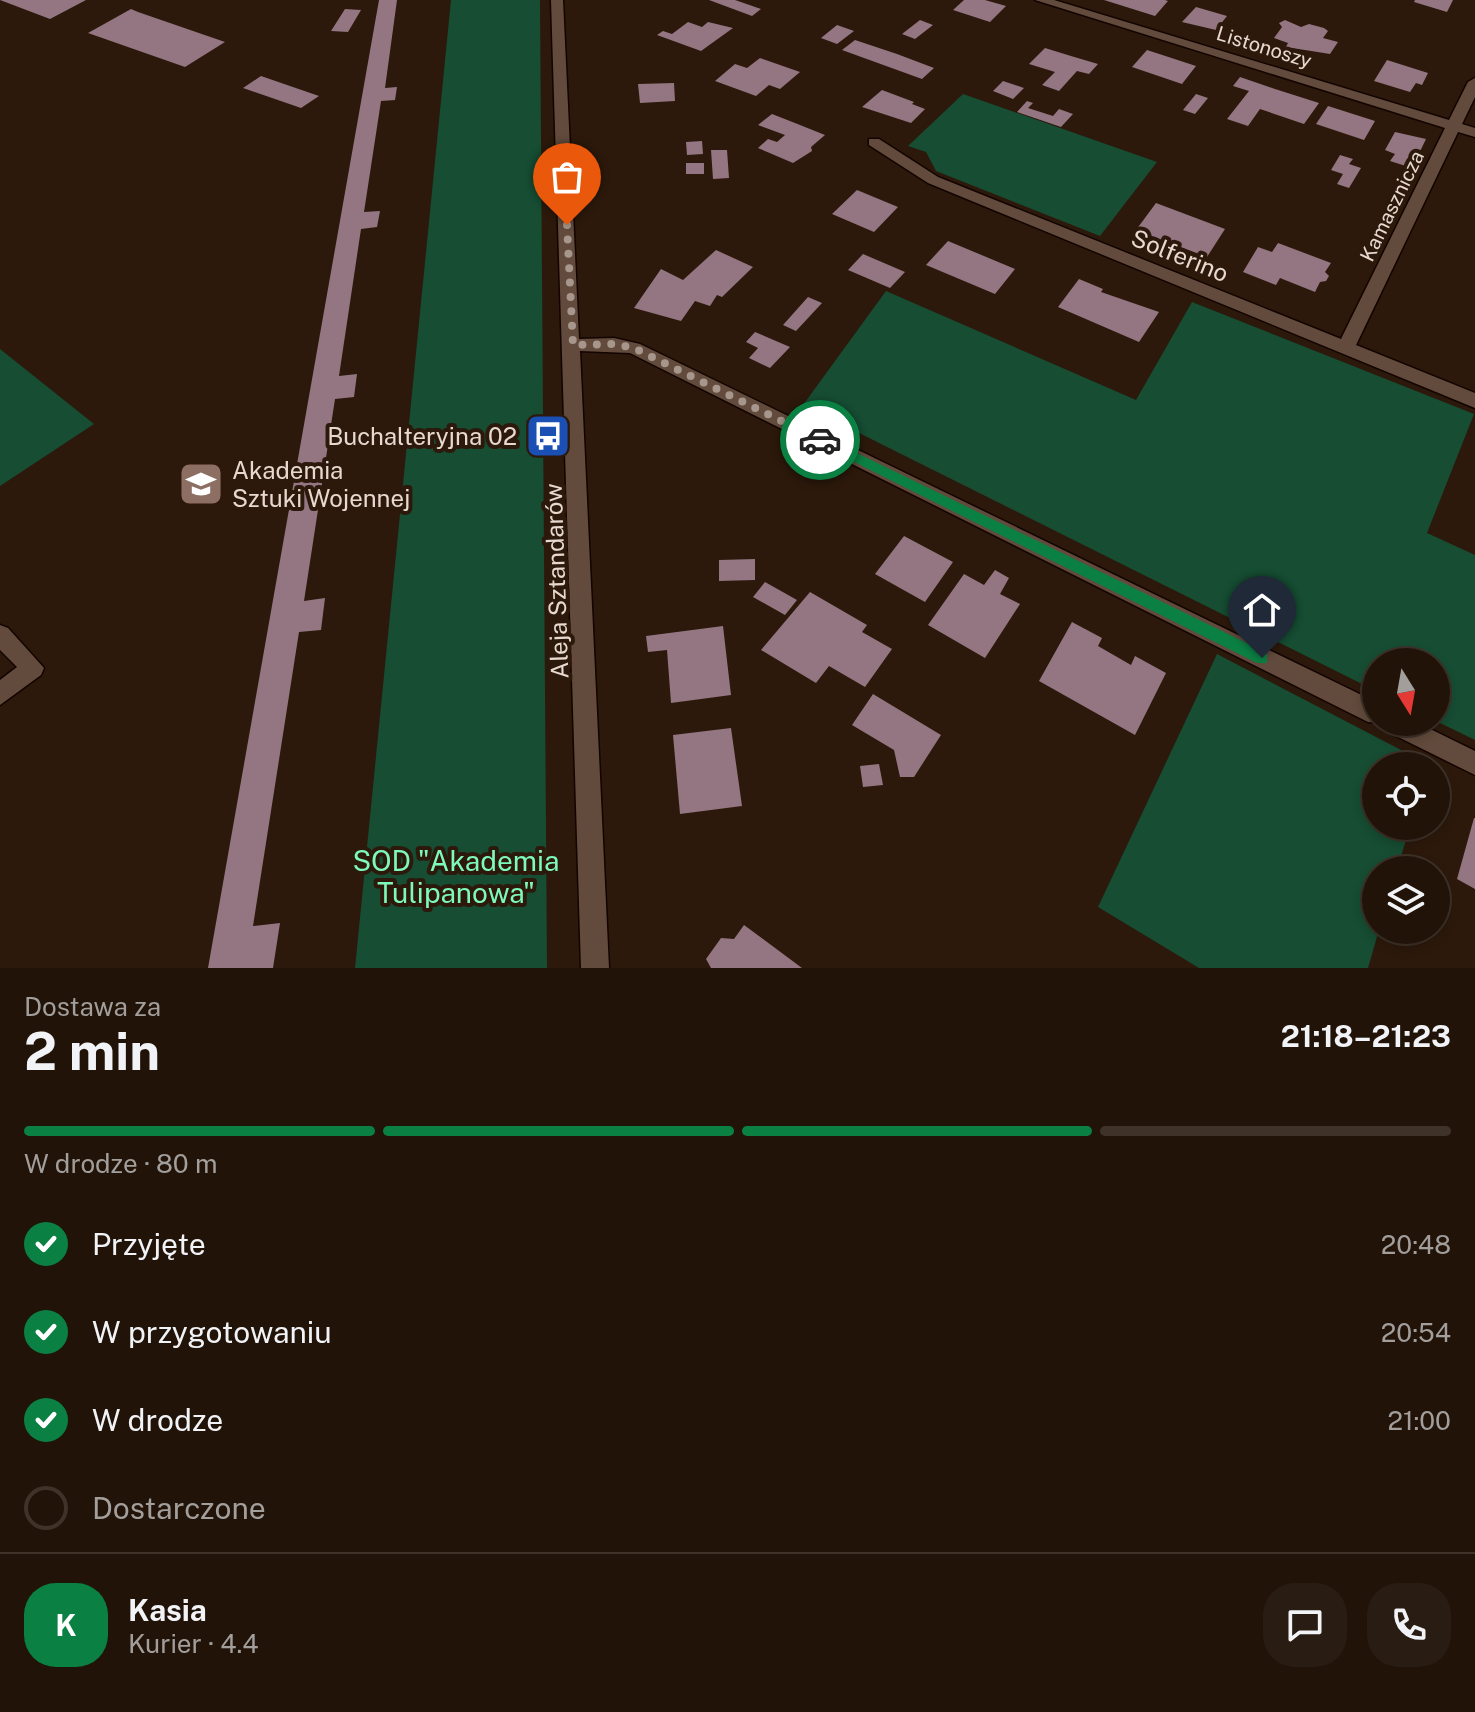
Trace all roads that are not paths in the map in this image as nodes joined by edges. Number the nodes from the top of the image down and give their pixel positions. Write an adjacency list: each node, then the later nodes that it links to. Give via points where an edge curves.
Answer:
1 (557, 0): 7 (street, Aleja Sztandarów)
2 (1041, 0): 4 (street, Listonoszy)
3 (1475, 82): 4 (street, Kamasznicza)
4 (1454, 126): 5 (street, Listonoszy); 8 (street, Kamasznicza)
5 (1475, 133)
6 (874, 142): 8 (street, Solferino, via 933,180)
7 (573, 345): 12 (street, via 634,348); 15 (street, Aleja Sztandarów)
8 (1345, 349): 9 (street, Solferino)
9 (1475, 401)
10 (0, 635): 11 (street, via 33,668)
11 (0, 694)
12 (1362, 707)
13 (1420, 736): 14 (street)
14 (1475, 763)
15 (595, 968)

